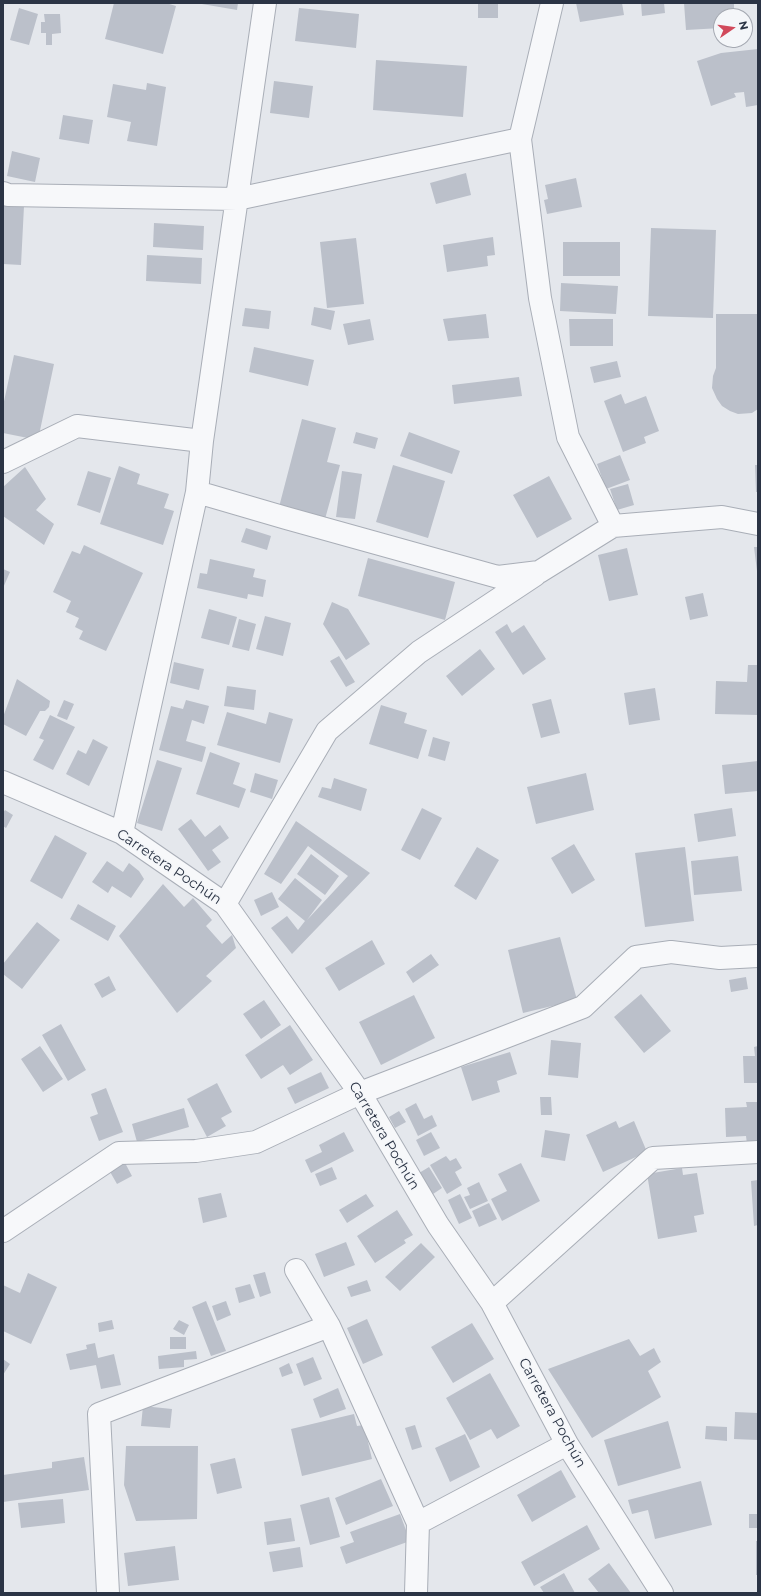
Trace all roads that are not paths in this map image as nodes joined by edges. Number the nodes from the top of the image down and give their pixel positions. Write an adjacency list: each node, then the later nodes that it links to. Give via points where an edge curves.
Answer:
1 (264, 3): 5 (street)
2 (552, 3): 3 (street)
3 (520, 140): 5 (street); 10 (street, via 540,298 568,437)
4 (3, 193): 5 (street)
5 (237, 199): 6 (street)
6 (202, 441): 7 (street, via 78,426); 8 (street)
7 (3, 462)
8 (197, 492): 11 (street, via 498,577); 13 (street)
9 (758, 524): 10 (street, via 722,517)
10 (613, 526): 11 (street)
11 (540, 572): 14 (street, via 419,652 327,731)
12 (3, 782): 13 (street, Carretera Pochún)
13 (122, 833): 14 (street, Carretera Pochún)
14 (225, 904): 16 (street, Carretera Pochún)
15 (758, 956): 16 (street, via 720,958 671,952 636,958 583,1007)
16 (360, 1093): 18 (street, via 256,1142 196,1151 119,1153); 20 (street, Carretera Pochún, via 438,1225)
17 (758, 1152): 20 (street, via 653,1158)
18 (3, 1231)
19 (296, 1270): 21 (street)
20 (492, 1303): 22 (street, Carretera Pochún)
21 (329, 1326): 23 (street); 24 (street, via 99,1414)
22 (567, 1444): 23 (street); 26 (street, Carretera Pochún)
23 (418, 1524): 25 (street)
24 (108, 1593)
25 (416, 1593)
26 (662, 1593)

